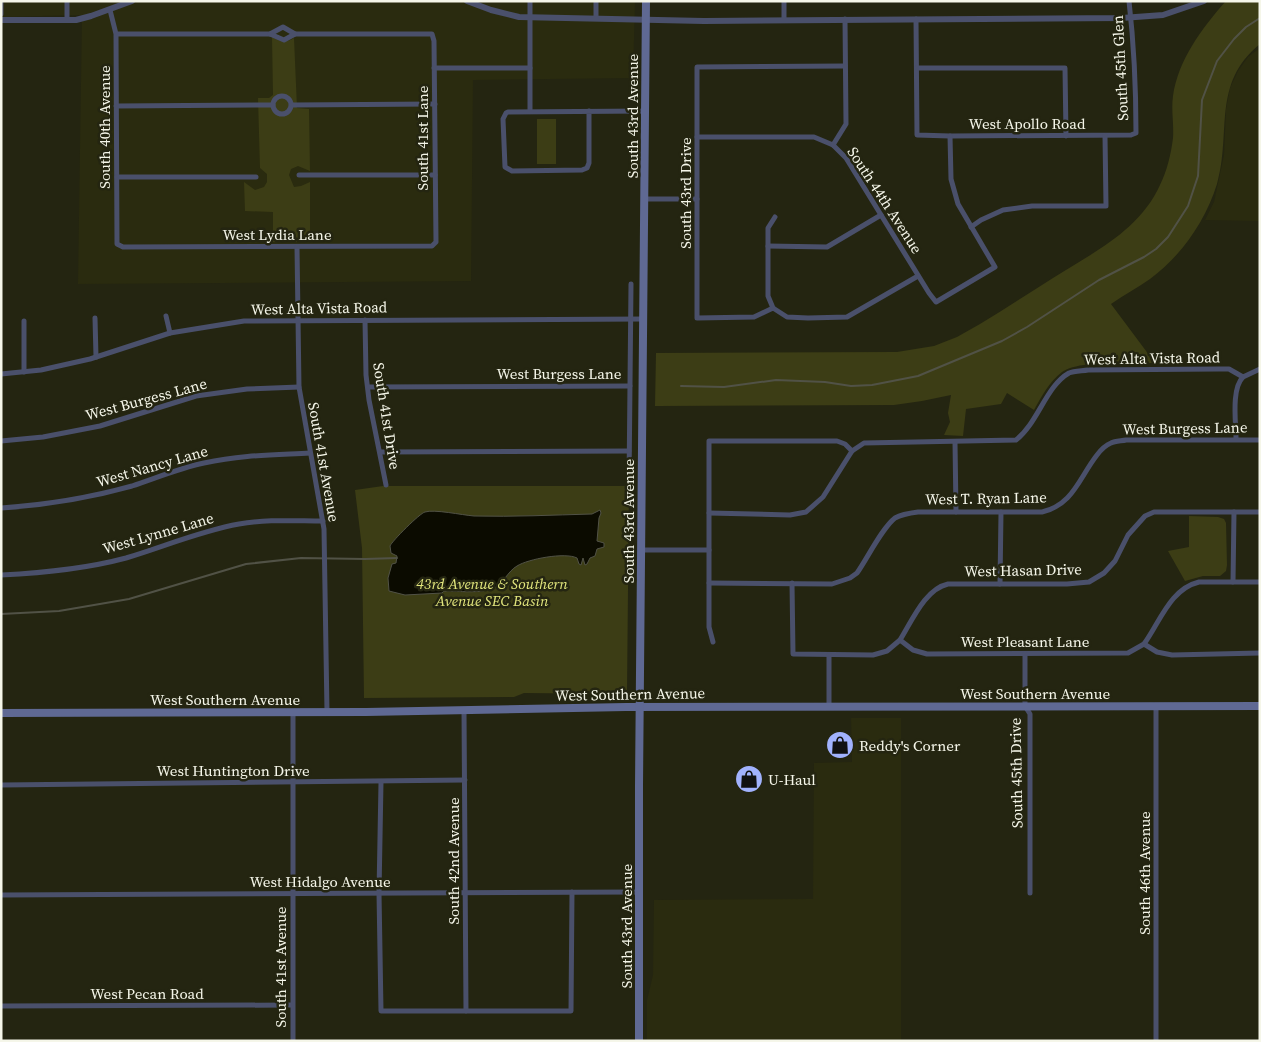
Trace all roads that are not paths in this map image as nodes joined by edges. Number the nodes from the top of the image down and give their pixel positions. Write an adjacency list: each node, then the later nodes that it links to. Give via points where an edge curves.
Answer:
1 (1, 1): 12 (street)
2 (67, 1): 19 (street)
3 (132, 1): 11 (street)
4 (468, 1): 13 (street, via 504,14)
5 (530, 1): 13 (street)
6 (596, 1): 14 (street)
7 (646, 1): 16 (main road, South 43rd Avenue)
8 (784, 1): 20 (street)
9 (1129, 1): 15 (street, South 45th Glen)
10 (1204, 1): 15 (street, via 1162,15)
11 (110, 10): 19 (street); 22 (street, South 40th Avenue)
12 (1, 14)
13 (530, 17): 14 (street); 27 (street)
14 (596, 18): 16 (street)
15 (1131, 18): 17 (street); 36 (street, South 45th Glen)
16 (646, 19): 20 (street); 35 (main road, South 43rd Avenue)
17 (916, 19): 21 (street); 28 (street)
18 (1, 20): 19 (street)
19 (67, 20)
20 (784, 20): 21 (street)
21 (845, 20): 25 (street, South 44th Avenue)
22 (116, 34): 23 (street); 32 (street, South 40th Avenue)
23 (270, 34): 24 (street, via 284,40); 24 (street, via 284,27)
24 (295, 34): 26 (street, South 41st Lane, via 432,34)
25 (845, 66): 40 (street, South 43rd Drive, via 697,67); 41 (street, South 44th Avenue, via 846,124)
26 (434, 68): 27 (street); 29 (street, South 41st Lane)
27 (530, 68): 33 (street)
28 (917, 68): 37 (street, West Apollo Road, via 917,135); 38 (street, via 1065,68)
29 (435, 104): 31 (street); 43 (street, South 41st Lane)
30 (273, 105): 31 (street, via 274,110 283,114 291,110); 31 (street, via 274,100 282,96 291,100); 32 (street)
31 (292, 105)
32 (116, 106): 44 (street, South 40th Avenue)
33 (530, 111): 34 (street); 34 (street, via 508,112 504,116 504,162 509,170 586,169 589,163)
34 (589, 111): 35 (street)
35 (646, 111): 46 (main road, South 43rd Avenue)
36 (1136, 133): 39 (street, West Apollo Road, via 1131,136)
37 (950, 136): 38 (street, West Apollo Road); 50 (street, via 951,179 958,204)
38 (1066, 136): 39 (street, West Apollo Road)
39 (1105, 136): 50 (street, via 1106,206 1032,206 1002,210)
40 (697, 137): 41 (street, via 814,137); 47 (street, South 43rd Drive)
41 (833, 145): 48 (street, South 44th Avenue, via 846,158)
42 (298, 175): 43 (street)
43 (435, 175): 51 (street, South 41st Lane)
44 (117, 177): 45 (street); 52 (street, South 40th Avenue)
45 (256, 177)
46 (644, 199): 47 (street); 61 (main road, South 43rd Avenue)
47 (697, 199): 57 (street, South 43rd Drive, via 697,318 754,317)
48 (881, 215): 53 (street, via 827,247); 55 (street, South 44th Avenue)
49 (775, 217): 53 (street, via 768,228)
50 (971, 227): 55 (street, South 44th Avenue, via 995,267 936,302)
51 (436, 242): 54 (street, West Lydia Lane, via 432,246)
52 (117, 244): 54 (street, West Lydia Lane, via 123,247)
53 (768, 246): 57 (street, via 768,296)
54 (297, 247): 62 (street, South 41st Avenue)
55 (918, 276): 57 (street, via 847,316 787,317)
56 (631, 284): 60 (street, South 43rd Avenue)
57 (773, 308)
58 (166, 316): 65 (street)
59 (95, 318): 66 (street)
60 (631, 319): 61 (street, West Alta Vista Road); 63 (street, West Alta Vista Road); 71 (street, South 43rd Avenue)
61 (644, 319): 92 (main road, South 43rd Avenue)
62 (297, 320): 63 (street, West Alta Vista Road); 65 (street, West Alta Vista Road, via 244,321); 72 (street, South 41st Avenue)
63 (365, 320): 73 (street, South 41st Drive)
64 (24, 321): 68 (street)
65 (170, 333): 66 (street, West Alta Vista Road)
66 (96, 357): 68 (street, West Alta Vista Road)
67 (1260, 369): 70 (street)
68 (24, 372): 69 (street, West Alta Vista Road)
69 (1, 374)
70 (1243, 377): 74 (street, via 1236,395); 77 (street, West Alta Vista Road, via 1229,369 1088,370 1070,373 1056,385 1026,432 1016,440)
71 (630, 386): 73 (street, West Burgess Lane); 78 (street, South 43rd Avenue)
72 (299, 387): 76 (street, West Burgess Lane, via 196,396 100,426 42,438); 81 (street, South 41st Avenue)
73 (368, 387): 80 (street, South 41st Drive)
74 (1236, 440): 75 (street, West Burgess Lane); 84 (street, West Burgess Lane, via 1126,440 1110,443 1089,465)
75 (1260, 440)
76 (1, 441)
77 (955, 442): 79 (street, via 864,443); 86 (street)
78 (630, 451): 80 (street); 82 (street, South 43rd Avenue)
79 (852, 451): 90 (street, via 823,497 806,512 790,515); 90 (street, via 837,441 709,441)
80 (380, 452): 83 (street, South 41st Drive)
81 (310, 453): 85 (street, West Nancy Lane, via 229,458 90,497); 91 (street, South 41st Avenue)
82 (629, 483)
83 (386, 485)
84 (1067, 500): 87 (street, West T. Ryan Lane, via 1042,512)
85 (1, 508)
86 (956, 512): 87 (street, West T. Ryan Lane); 98 (street, West T. Ryan Lane, via 918,512 895,519 858,573 850,578 832,584)
87 (1001, 512): 99 (street)
88 (1234, 512): 89 (street); 95 (street); 99 (street, West Hasan Drive, via 1154,512 1145,516 1128,535 1115,561 1104,574 1089,582)
89 (1260, 512)
90 (709, 513): 93 (street)
91 (323, 521): 94 (street, West Lynne Lane, via 241,524 89,566); 112 (street, South 41st Avenue)
92 (642, 550): 93 (street); 109 (main road, South 43rd Avenue)
93 (709, 550): 97 (street)
94 (1, 576)
95 (1233, 582): 96 (street); 102 (street, via 1199,582 1178,593)
96 (1260, 582)
97 (709, 583): 98 (street); 101 (street, via 709,627)
98 (792, 583): 104 (street, via 793,654)
99 (1000, 584): 100 (street, West Hasan Drive, via 940,586 929,594)
100 (900, 640): 104 (street, via 887,651 872,655); 105 (street, West Pleasant Lane, via 913,650 927,654)
101 (713, 642)
102 (1144, 644): 103 (street, via 1157,652 1172,655); 105 (street, West Pleasant Lane, via 1128,654)
103 (1260, 653)
104 (829, 654): 110 (street)
105 (1025, 654): 106 (street, South 45th Drive)
106 (1025, 706): 107 (main road, West Southern Avenue); 110 (main road, West Southern Avenue); 123 (street, South 45th Drive, via 1030,714)
107 (1156, 706): 108 (main road, West Southern Avenue); 131 (street, South 46th Avenue)
108 (1260, 706)
109 (639, 707): 110 (main road, West Southern Avenue); 111 (main road, West Southern Avenue); 120 (main road, South 43rd Avenue)
110 (829, 707)
111 (464, 710): 112 (main road, West Southern Avenue); 115 (street, South 42nd Avenue)
112 (327, 712): 114 (main road, West Southern Avenue)
113 (1, 713): 114 (main road, West Southern Avenue)
114 (293, 713): 116 (street, South 41st Avenue)
115 (465, 780): 117 (street, West Huntington Drive); 122 (street, South 42nd Avenue)
116 (293, 782): 117 (street, West Huntington Drive); 118 (street, West Huntington Drive); 124 (street, South 41st Avenue)
117 (381, 782): 121 (street)
118 (1, 784)
119 (572, 892): 120 (street, West Hidalgo Avenue); 122 (street, West Hidalgo Avenue); 128 (street, via 571,1011)
120 (639, 892): 130 (main road, South 43rd Avenue)
121 (379, 893): 122 (street, West Hidalgo Avenue); 124 (street, West Hidalgo Avenue); 128 (street, via 381,1011)
122 (466, 893): 128 (street, South 42nd Avenue)
123 (1030, 893)
124 (293, 894): 125 (street, West Hidalgo Avenue); 126 (street, South 41st Avenue)
125 (1, 895)
126 (292, 1005): 127 (street, West Pecan Road); 129 (street, South 41st Avenue)
127 (1, 1006)
128 (466, 1011)
129 (293, 1041)
130 (639, 1041)
131 (1156, 1041)

